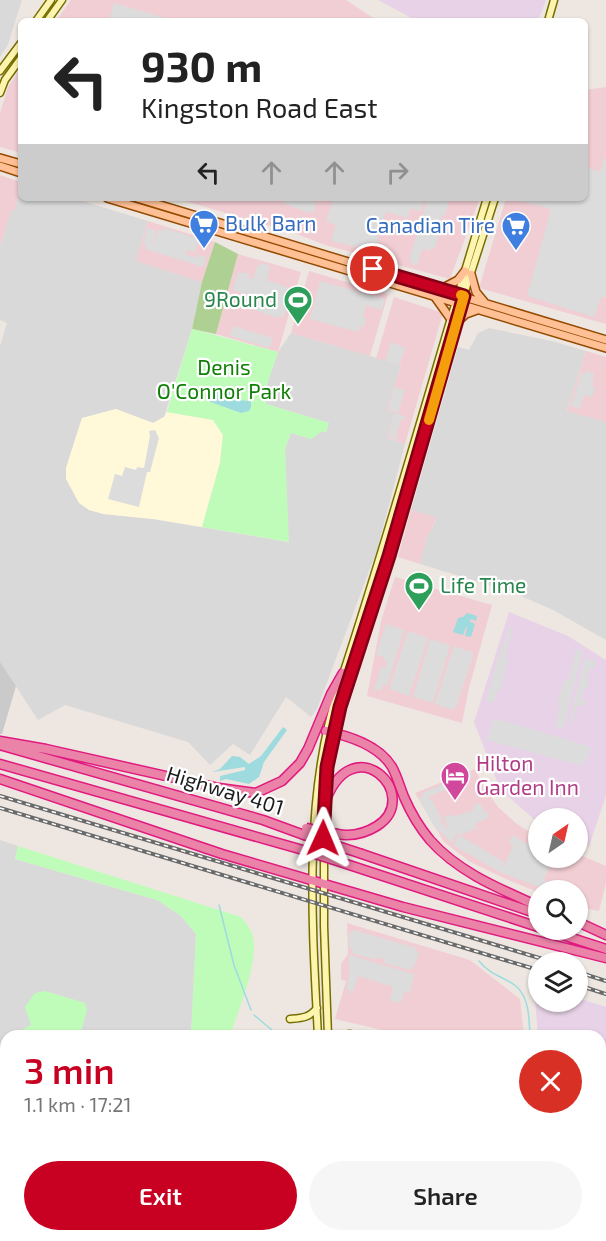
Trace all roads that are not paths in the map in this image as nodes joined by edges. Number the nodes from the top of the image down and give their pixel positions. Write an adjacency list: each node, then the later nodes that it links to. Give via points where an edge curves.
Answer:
1 (51, 0): 4 (main road)
2 (62, 0): 5 (main road)
3 (554, 0): 6 (main road)
4 (38, 18)
5 (49, 18)
6 (549, 18)
7 (18, 47): 9 (main road)
8 (18, 62): 10 (main road)
9 (0, 71)
10 (0, 93)
11 (0, 160): 12 (main road); 13 (main road)
12 (18, 163)
13 (18, 170)
14 (117, 201): 21 (main road)
15 (147, 201): 19 (main road)
16 (486, 201): 18 (main road)
17 (494, 201): 18 (main road)
18 (468, 272): 19 (main road); 20 (main road); 20 (main road); 22 (main road)
19 (440, 289): 20 (main road)
20 (461, 295): 22 (main road); 23 (main road)
21 (435, 297): 23 (main road); 25 (main road)
22 (485, 303): 26 (main road)
23 (458, 304): 24 (main road); 25 (main road)
24 (478, 310): 25 (main road); 27 (main road)
25 (454, 320): 28 (main road); 29 (main road, via 389,556)
26 (606, 340)
27 (606, 348)
28 (343, 673): 29 (main road); 30 (highway, via 300,762 282,781 256,793)
29 (330, 732): 34 (main road); 36 (main road, via 315,816); 38 (highway, via 351,737 380,753 392,766 405,799 430,840 455,862 478,878)
30 (0, 741)
31 (0, 746): 35 (highway, Highway 401)
32 (0, 764): 40 (highway, Highway 401, bridge, via 303,850)
33 (0, 779): 36 (highway)
34 (324, 805): 35 (highway, bridge, via 336,780 352,769 376,771 389,785 389,814 362,834); 37 (main road)
35 (305, 831): 39 (highway, Highway 401, bridge)
36 (314, 881): 37 (highway); 47 (main road)
37 (323, 883): 46 (highway); 50 (main road)
38 (528, 901)
39 (528, 912)
40 (528, 924)
41 (588, 927): 43 (highway)
42 (588, 931): 43 (highway)
43 (606, 936)
44 (578, 940): 45 (highway)
45 (606, 949)
46 (606, 958)
47 (317, 1008): 48 (main road, via 312,1015); 49 (main road)
48 (290, 1019)
49 (318, 1030)
50 (328, 1030)

